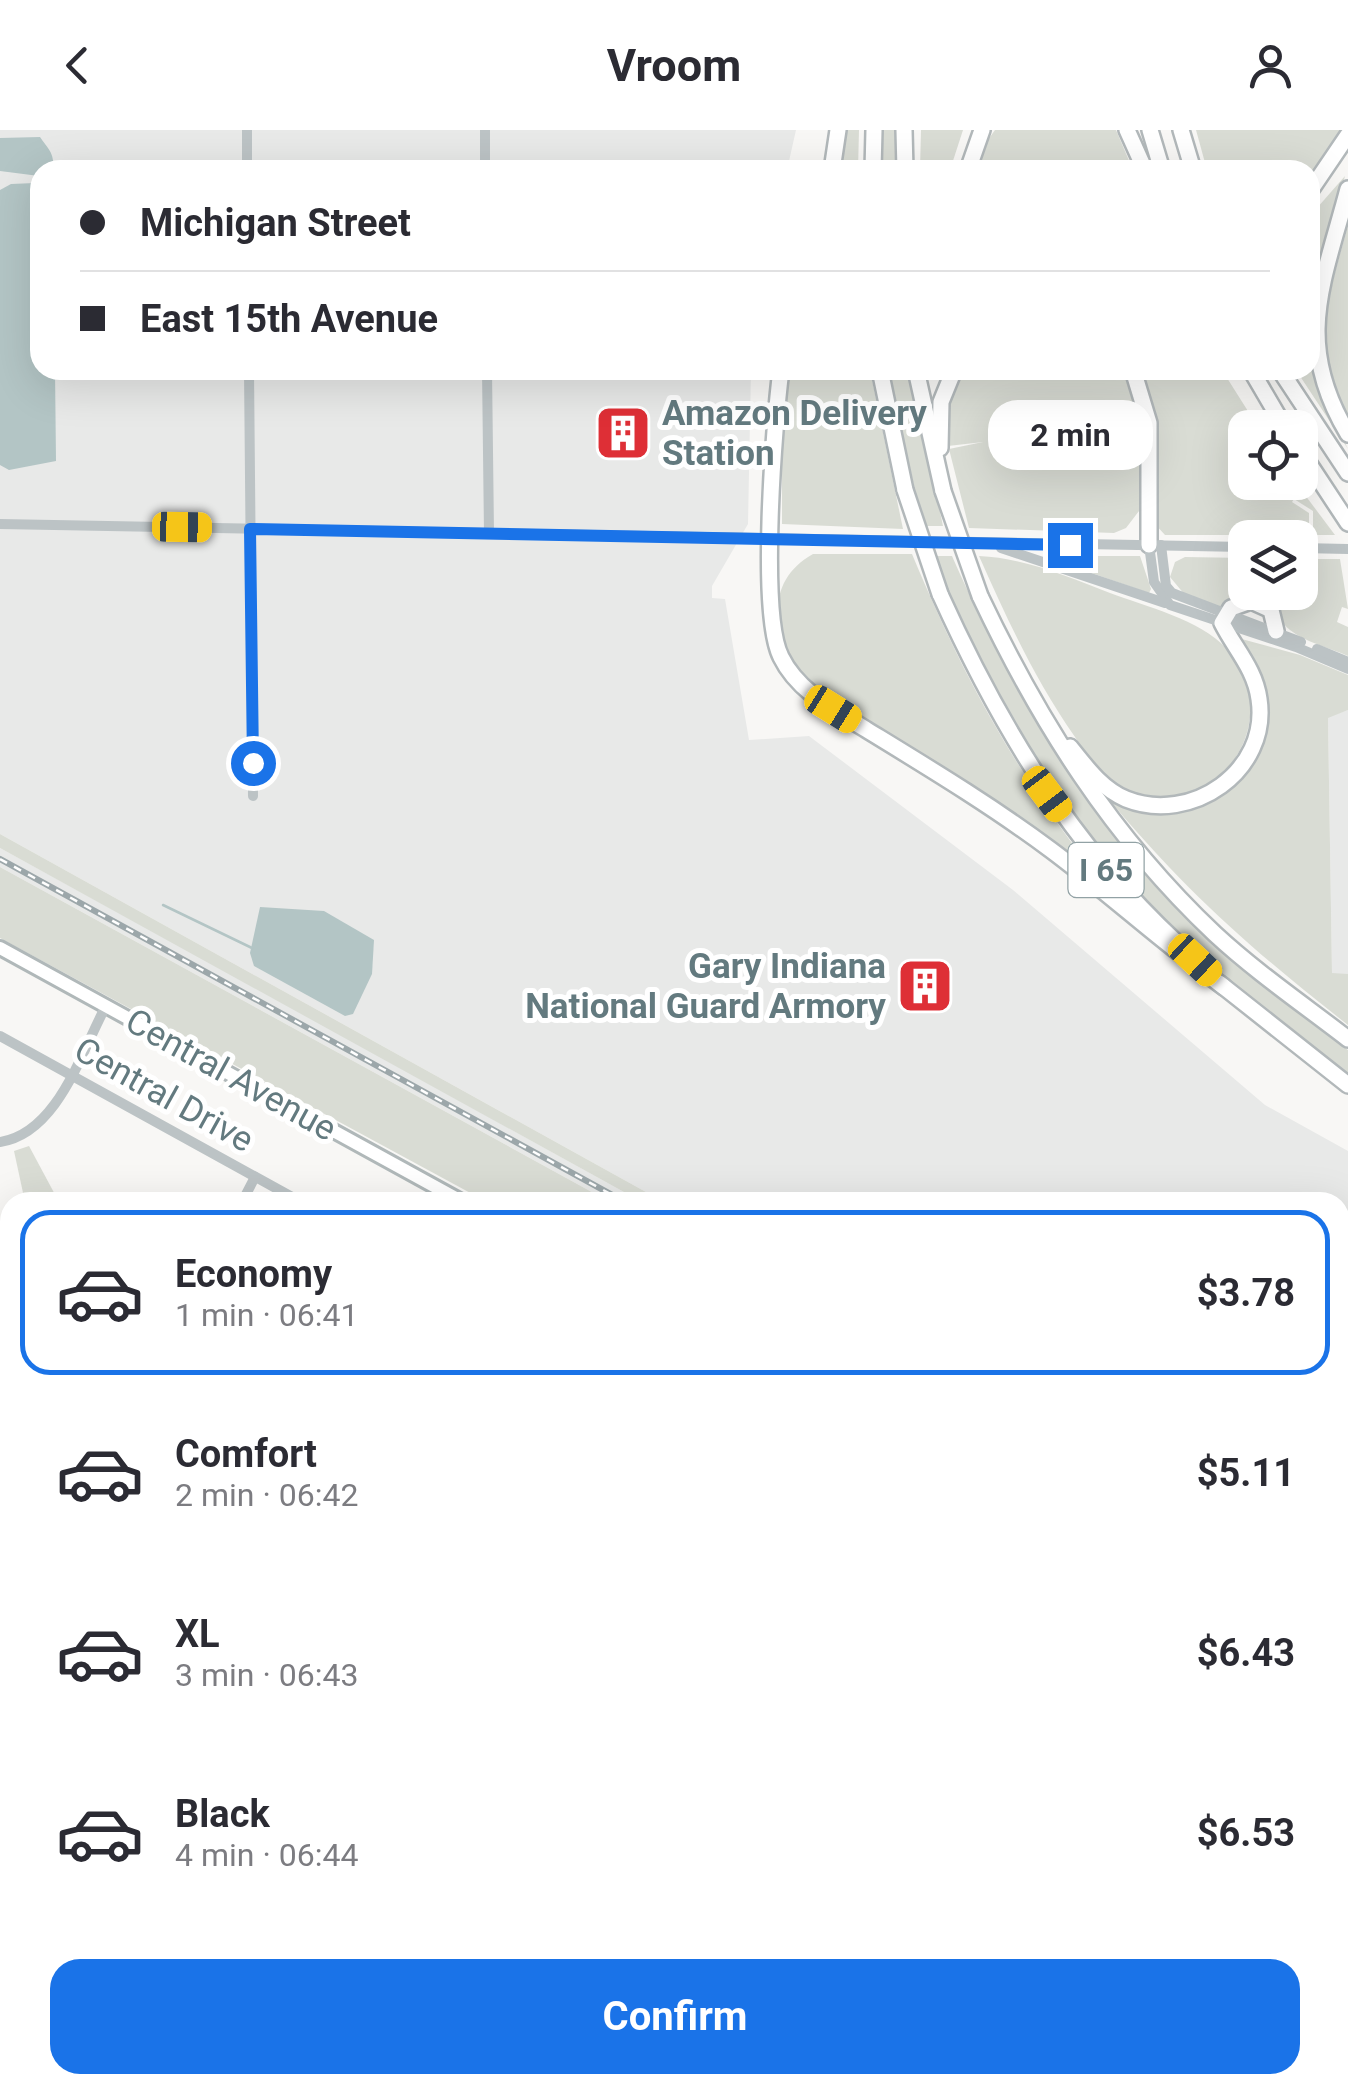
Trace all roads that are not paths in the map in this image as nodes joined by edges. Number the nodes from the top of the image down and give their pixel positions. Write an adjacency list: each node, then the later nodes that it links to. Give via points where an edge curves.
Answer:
1 (247, 130): 13 (street)
2 (485, 130): 14 (street)
3 (838, 130): 15 (highway)
4 (874, 130): 16 (highway)
5 (904, 130): 17 (highway)
6 (971, 130): 18 (highway)
7 (982, 130): 19 (highway)
8 (1127, 130): 20 (highway)
9 (1150, 130): 21 (highway)
10 (1181, 130): 22 (highway)
11 (1348, 136): 23 (highway)
12 (1348, 154): 25 (highway)
13 (247, 160)
14 (486, 160)
15 (834, 160)
16 (873, 160)
17 (905, 160)
18 (961, 160)
19 (972, 160)
20 (1140, 160)
21 (1159, 160)
22 (1190, 160)
23 (1320, 177)
24 (1348, 189): 26 (highway)
25 (1320, 190)
26 (1320, 296)
27 (1320, 379): 40 (highway)
28 (249, 380): 46 (street)
29 (488, 380): 47 (street)
30 (780, 380): 48 (highway)
31 (882, 380): 61 (highway, I 65, bridge, via 905,490 940,594 1003,724 1047,794 1136,906)
32 (918, 380): 43 (highway, I 65)
33 (948, 380): 43 (highway, via 938,418)
34 (1136, 380): 50 (highway, via 1149,423)
35 (1251, 380): 38 (highway)
36 (1256, 380): 38 (highway)
37 (1287, 380): 41 (highway)
38 (1260, 390): 39 (highway)
39 (1273, 410)
40 (1348, 434)
41 (1348, 474)
42 (1318, 477): 44 (highway)
43 (942, 486): 58 (highway, I 65, bridge, via 980,596)
44 (1348, 522)
45 (0, 524): 46 (street)
46 (250, 529): 47 (street); 59 (street)
47 (489, 532): 48 (street)
48 (772, 540): 49 (street); 61 (highway, via 773,634 805,689 1024,830)
49 (991, 545): 50 (street); 54 (street)
50 (1155, 545): 51 (street); 54 (street, via 1154,582); 55 (street, via 1166,586)
51 (1228, 547)
52 (1318, 548): 53 (street)
53 (1348, 549)
54 (1170, 605): 55 (street)
55 (1224, 619): 56 (highway, via 1237,604 1258,602 1271,610); 57 (street); 58 (highway, via 1254,677 1259,722 1254,744 1232,778 1190,803 1144,804 1108,789)
56 (1276, 631): 57 (street)
57 (1348, 666)
58 (1032, 702): 64 (highway, I 65, via 1086,788 1173,891 1218,936)
59 (253, 796)
60 (0, 948): 62 (main road, Central Avenue)
61 (1224, 987): 66 (highway, I 65)
62 (106, 1006): 65 (street); 71 (main road, Central Avenue)
63 (0, 1036): 65 (street, Central Drive)
64 (1348, 1039)
65 (69, 1074): 67 (street, via 38,1125); 68 (street, Central Drive)
66 (1348, 1084)
67 (0, 1142)
68 (256, 1178): 69 (street); 70 (street, Central Drive)
69 (248, 1192)
70 (282, 1192)
71 (444, 1192)

